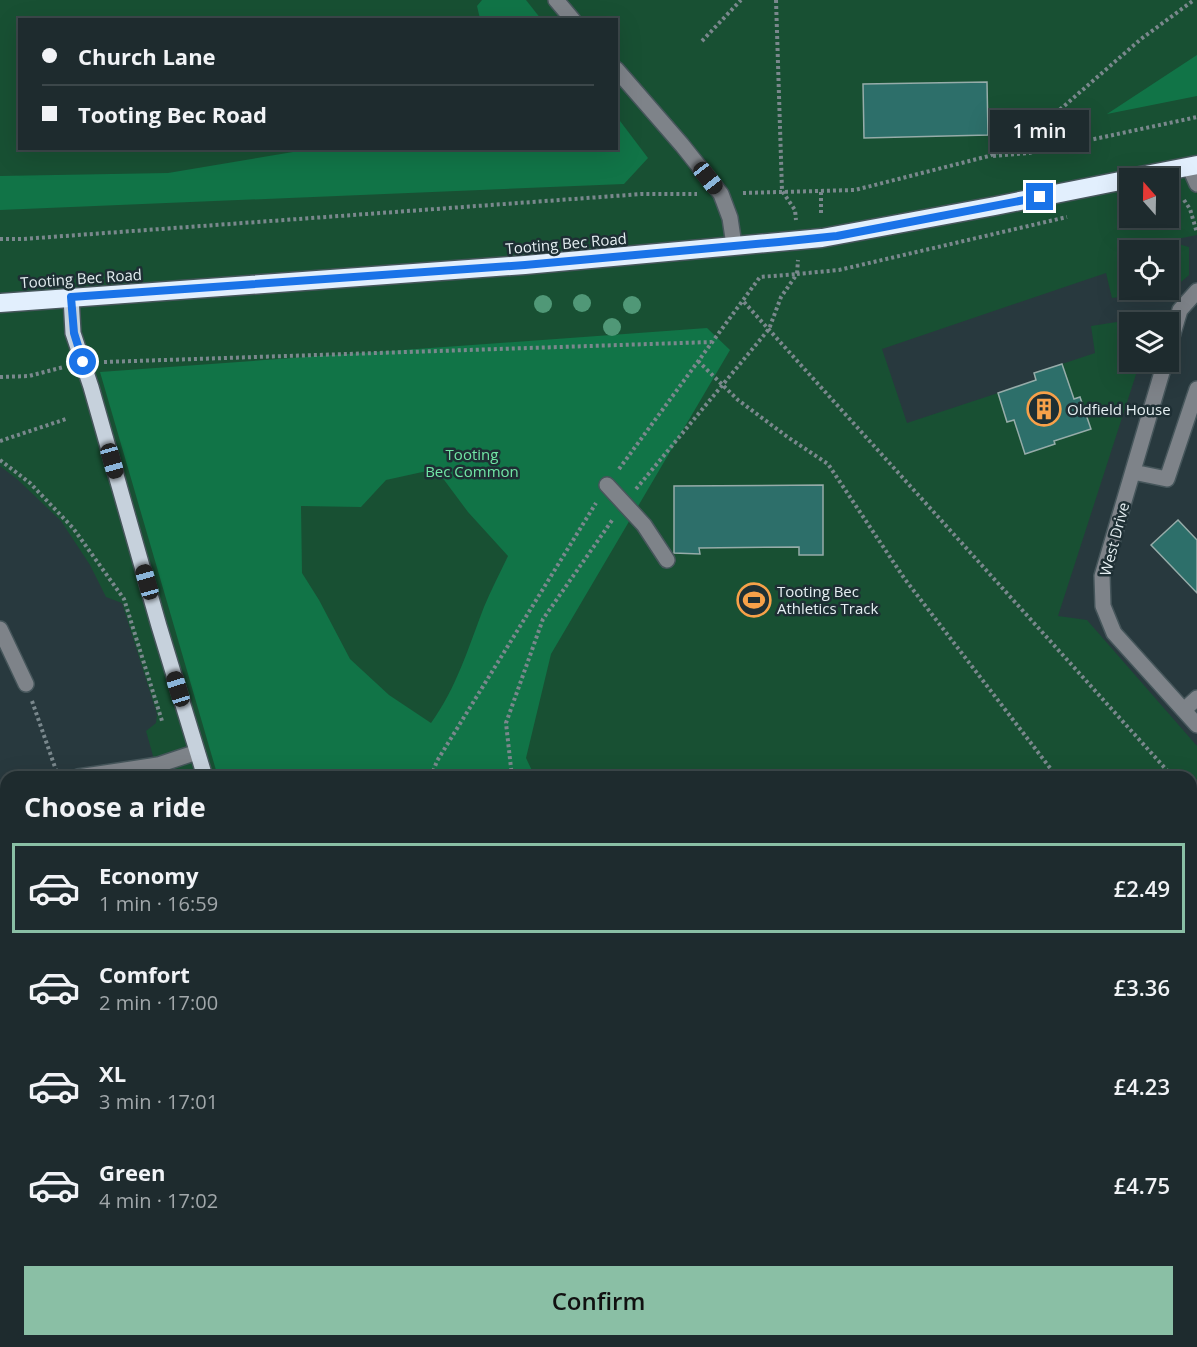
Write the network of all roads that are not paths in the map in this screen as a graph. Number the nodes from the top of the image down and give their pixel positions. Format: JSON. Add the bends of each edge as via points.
{"nodes":[{"id":1,"x":556,"y":0,"type":"edge"},
{"id":2,"x":571,"y":18,"type":"edge"},
{"id":3,"x":618,"y":71,"type":"edge"},
{"id":4,"x":1193,"y":166,"type":"edge"},
{"id":5,"x":1119,"y":181,"type":"edge"},
{"id":6,"x":1197,"y":184,"type":"edge"},
{"id":7,"x":734,"y":245,"type":"junction"},
{"id":8,"x":1197,"y":291,"type":"edge"},
{"id":9,"x":71,"y":297,"type":"junction"},
{"id":10,"x":0,"y":303,"type":"edge"},
{"id":11,"x":1179,"y":313,"type":"edge"},
{"id":12,"x":1162,"y":372,"type":"edge"},
{"id":13,"x":1197,"y":389,"type":"edge"},
{"id":14,"x":1133,"y":472,"type":"junction"},
{"id":15,"x":607,"y":485,"type":"dead end"},
{"id":16,"x":667,"y":560,"type":"dead end"},
{"id":17,"x":0,"y":629,"type":"edge"},
{"id":18,"x":26,"y":684,"type":"road end"},
{"id":19,"x":1197,"y":698,"type":"edge"},
{"id":20,"x":1184,"y":710,"type":"junction"},
{"id":21,"x":1197,"y":725,"type":"edge"},
{"id":22,"x":197,"y":752,"type":"junction"},
{"id":23,"x":118,"y":771,"type":"edge"},
{"id":24,"x":203,"y":771,"type":"edge"}],
"edges":[{"from":1,"to":2,"type":"street"},
{"from":3,"to":7,"type":"street","via":[[721,194]]},
{"from":4,"to":6,"type":"street"},
{"from":5,"to":7,"type":"highway","name":"Tooting Bec Road","via":[[837,236]]},
{"from":7,"to":9,"type":"highway","name":"Tooting Bec Road","via":[[525,265]]},
{"from":8,"to":11,"type":"street"},
{"from":9,"to":10,"type":"highway","name":"Tooting Bec Road"},
{"from":9,"to":22,"type":"main road","via":[[74,333]]},
{"from":12,"to":14,"type":"street","name":"West Drive"},
{"from":13,"to":14,"type":"street","via":[[1167,479]]},
{"from":14,"to":20,"type":"street","name":"West Drive","via":[[1102,576],[1102,606],[1114,633]]},
{"from":15,"to":16,"type":"street","via":[[644,525]]},
{"from":17,"to":18,"type":"street"},
{"from":19,"to":20,"type":"street"},
{"from":20,"to":21,"type":"street","name":"West Drive"},
{"from":22,"to":23,"type":"street","via":[[158,765]]},
{"from":22,"to":24,"type":"main road"}]}
